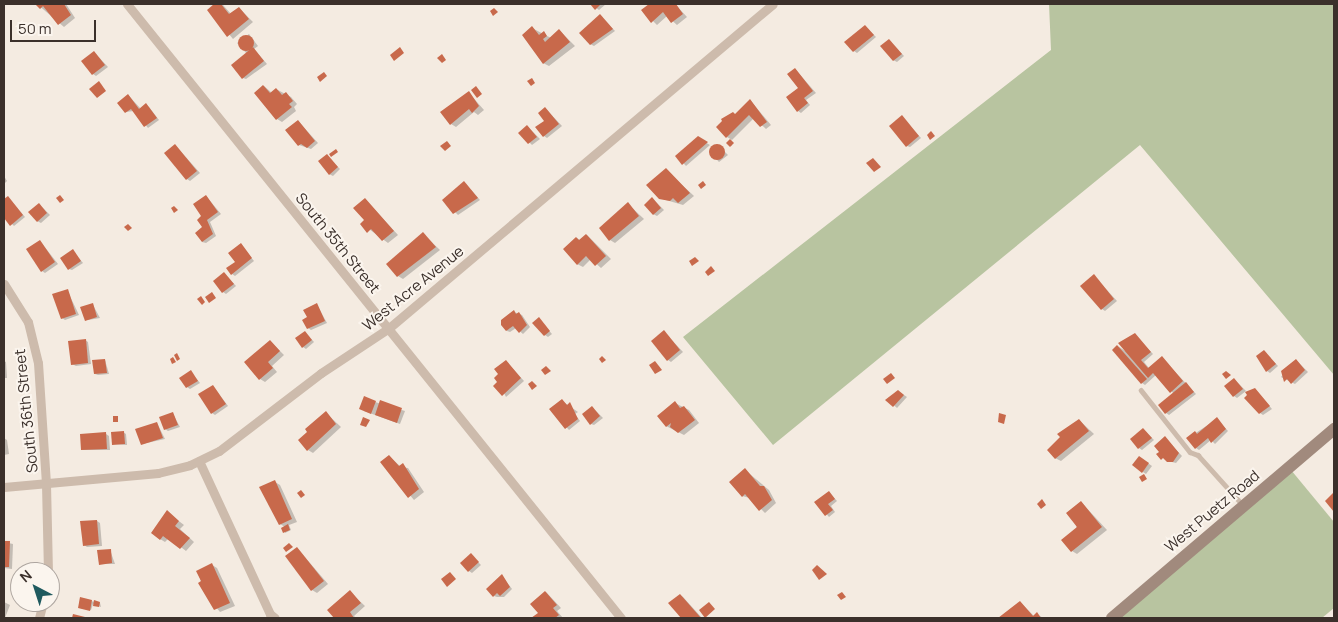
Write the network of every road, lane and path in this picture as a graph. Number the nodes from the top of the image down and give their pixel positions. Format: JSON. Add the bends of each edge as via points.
{"nodes":[{"id":1,"x":127,"y":4,"type":"edge"},
{"id":2,"x":773,"y":4,"type":"edge"},
{"id":3,"x":4,"y":284,"type":"edge"},
{"id":4,"x":389,"y":328,"type":"junction"},
{"id":5,"x":1141,"y":390,"type":"dead end"},
{"id":6,"x":1334,"y":429,"type":"edge"},
{"id":7,"x":199,"y":461,"type":"junction"},
{"id":8,"x":46,"y":484,"type":"junction"},
{"id":9,"x":4,"y":487,"type":"edge"},
{"id":10,"x":1244,"y":506,"type":"junction"},
{"id":11,"x":48,"y":562,"type":"edge"},
{"id":12,"x":275,"y":618,"type":"edge"},
{"id":13,"x":621,"y":618,"type":"edge"},
{"id":14,"x":1112,"y":618,"type":"edge"}],
"edges":[{"from":1,"to":4,"type":"street","name":"South 35th Street"},
{"from":2,"to":4,"type":"street","name":"West Acre Avenue"},
{"from":3,"to":8,"type":"street","name":"South 36th Street","via":[[28,322],[38,363]]},
{"from":4,"to":7,"type":"street","name":"West Acre Avenue","via":[[321,373],[231,442]]},
{"from":4,"to":13,"type":"street","name":"South 35th Street"},
{"from":5,"to":10,"type":"lane","via":[[1190,452],[1198,455]]},
{"from":6,"to":10,"type":"street","name":"West Puetz Road"},
{"from":7,"to":8,"type":"street","name":"West Acre Avenue","via":[[158,473]]},
{"from":7,"to":12,"type":"street","via":[[270,614]]},
{"from":8,"to":9,"type":"street","name":"West Acre Avenue"},
{"from":8,"to":11,"type":"street"},
{"from":10,"to":14,"type":"street","name":"West Puetz Road"}]}
